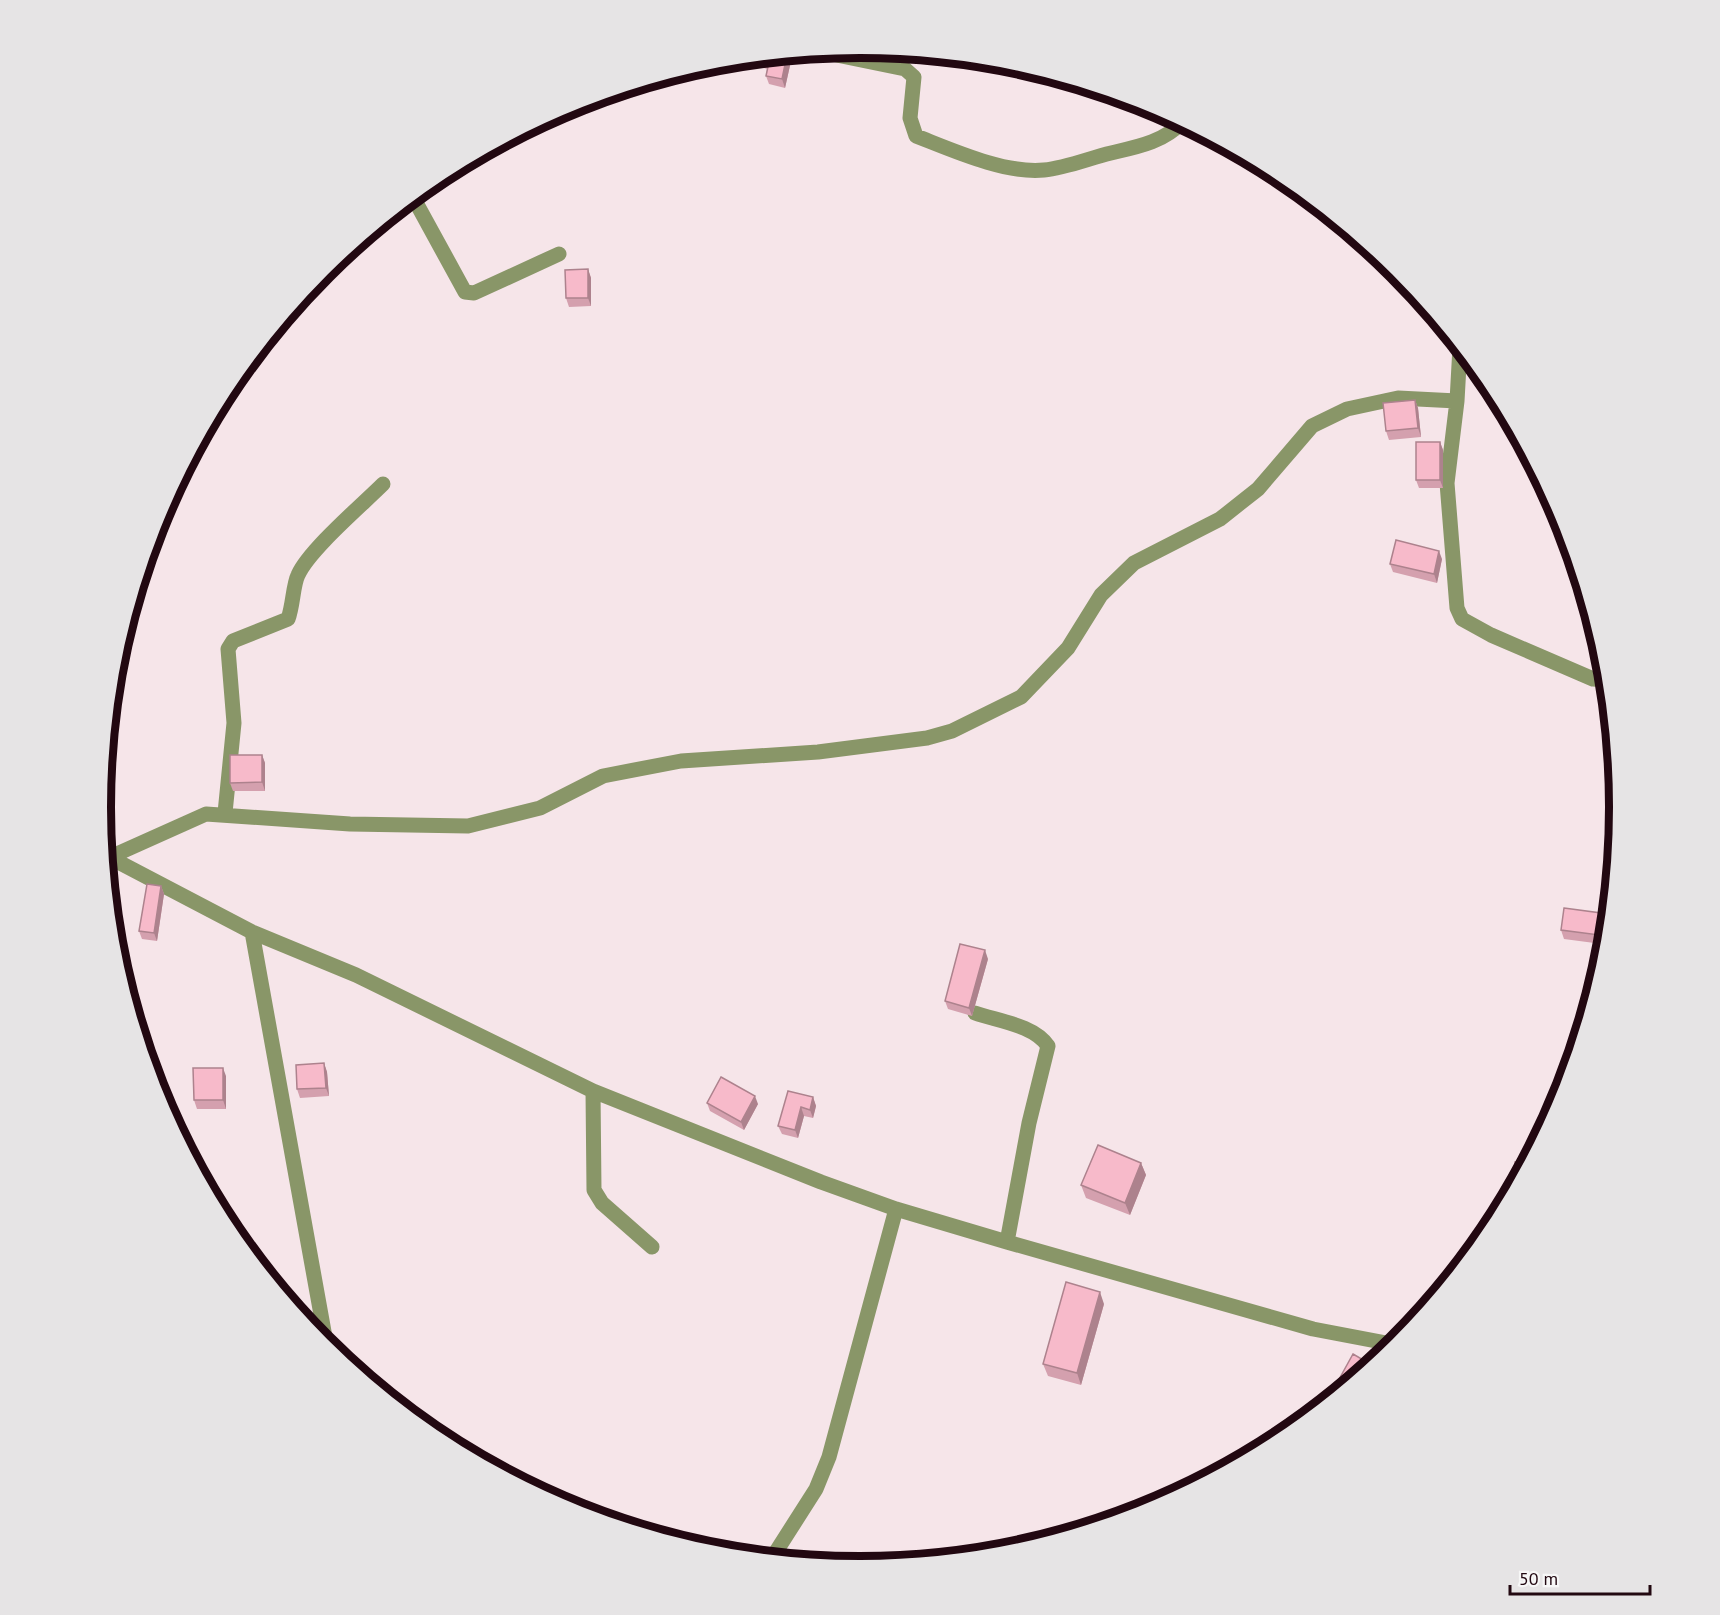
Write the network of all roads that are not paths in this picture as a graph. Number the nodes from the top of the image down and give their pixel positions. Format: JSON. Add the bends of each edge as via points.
{"nodes":[{"id":1,"x":853,"y":58,"type":"edge"},
{"id":2,"x":1175,"y":129,"type":"edge"},
{"id":3,"x":416,"y":204,"type":"edge"},
{"id":4,"x":559,"y":254,"type":"dead end"},
{"id":5,"x":1459,"y":359,"type":"edge"},
{"id":6,"x":1457,"y":400,"type":"junction"},
{"id":7,"x":383,"y":484,"type":"dead end"},
{"id":8,"x":1598,"y":679,"type":"edge"},
{"id":9,"x":225,"y":813,"type":"junction"},
{"id":10,"x":113,"y":853,"type":"edge"},
{"id":11,"x":113,"y":859,"type":"edge"},
{"id":12,"x":252,"y":933,"type":"junction"},
{"id":13,"x":975,"y":1013,"type":"dead end"},
{"id":14,"x":593,"y":1091,"type":"junction"},
{"id":15,"x":896,"y":1209,"type":"junction"},
{"id":16,"x":1007,"y":1242,"type":"junction"},
{"id":17,"x":652,"y":1247,"type":"dead end"},
{"id":18,"x":324,"y":1330,"type":"edge"},
{"id":19,"x":1384,"y":1343,"type":"edge"},
{"id":20,"x":776,"y":1551,"type":"edge"}],
"edges":[{"from":1,"to":2,"type":"street","via":[[905,69],[914,77],[910,118],[916,136],[961,154],[1017,168],[1045,170],[1136,148]]},
{"from":3,"to":4,"type":"street","via":[[465,292],[474,293]]},
{"from":5,"to":6,"type":"street"},
{"from":6,"to":8,"type":"street","via":[[1447,483],[1457,608],[1462,619]]},
{"from":6,"to":9,"type":"street","via":[[1398,398],[1347,409],[1312,426],[1258,489],[1220,519],[1134,563],[1101,595],[1068,648],[1021,697],[952,731],[927,738],[818,752],[681,761],[603,776],[540,808],[468,826],[350,824]]},
{"from":7,"to":9,"type":"street","via":[[309,558],[297,576],[288,619],[233,641],[228,650],[234,723]]},
{"from":9,"to":10,"type":"street","via":[[206,814]]},
{"from":11,"to":12,"type":"street"},
{"from":12,"to":14,"type":"street","via":[[356,975]]},
{"from":12,"to":18,"type":"street"},
{"from":13,"to":16,"type":"street","via":[[1032,1032],[1048,1046]]},
{"from":14,"to":15,"type":"street"},
{"from":14,"to":17,"type":"street","via":[[594,1190],[602,1203]]},
{"from":15,"to":16,"type":"street"},
{"from":15,"to":20,"type":"street","via":[[829,1457],[811,1496]]},
{"from":16,"to":19,"type":"street","via":[[1313,1329]]}]}
